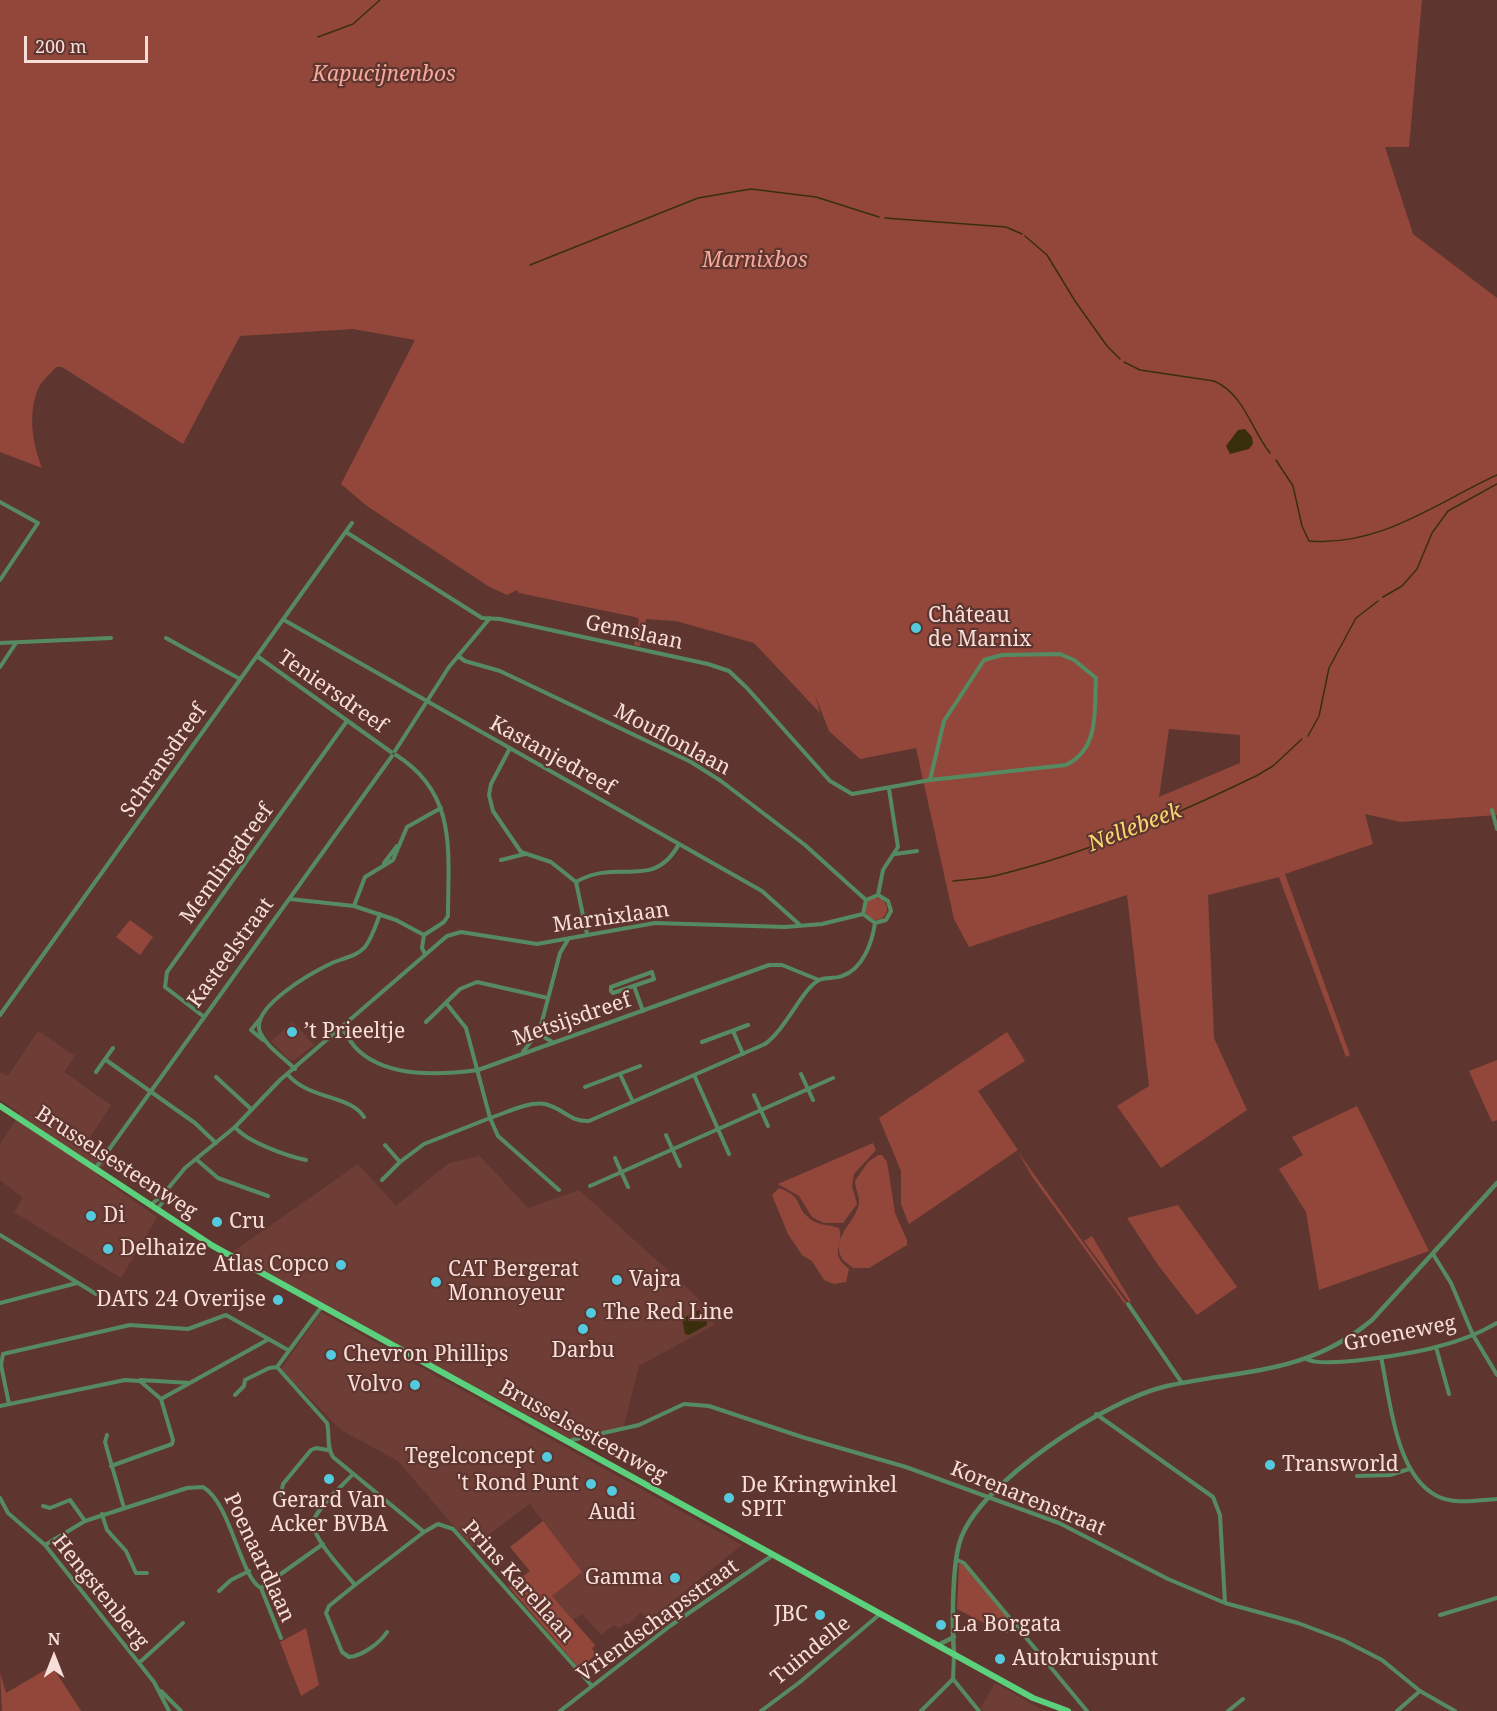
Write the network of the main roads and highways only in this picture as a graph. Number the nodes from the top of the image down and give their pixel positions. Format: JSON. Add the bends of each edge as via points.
{"nodes":[{"id":1,"x":0,"y":1106,"type":"edge"},
{"id":2,"x":1068,"y":1711,"type":"edge"}],
"edges":[{"from":1,"to":2,"type":"main road","name":"Brusselsesteenweg","via":[[213,1246],[937,1646],[1033,1698]]}]}
